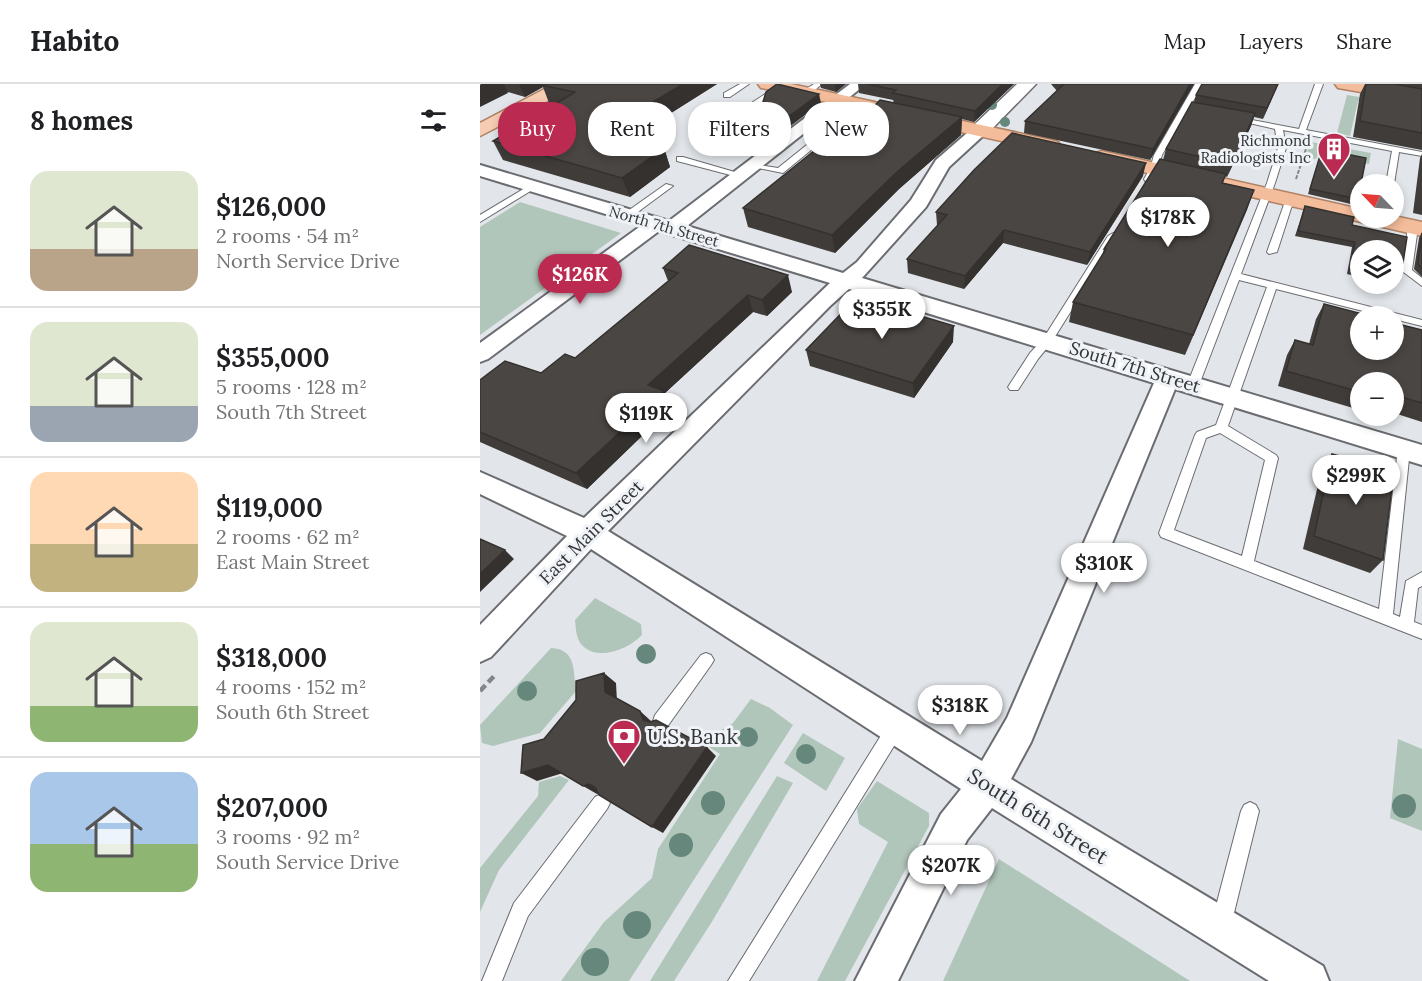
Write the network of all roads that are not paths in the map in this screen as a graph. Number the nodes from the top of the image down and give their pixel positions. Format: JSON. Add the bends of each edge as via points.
{"nodes":[{"id":1,"x":567,"y":84,"type":"edge"},
{"id":2,"x":745,"y":84,"type":"edge"},
{"id":3,"x":859,"y":84,"type":"edge"},
{"id":4,"x":1027,"y":84,"type":"edge"},
{"id":5,"x":1199,"y":84,"type":"edge"},
{"id":6,"x":1319,"y":84,"type":"edge"},
{"id":7,"x":1344,"y":84,"type":"edge"},
{"id":8,"x":773,"y":85,"type":"edge"},
{"id":9,"x":812,"y":88,"type":"edge"},
{"id":10,"x":727,"y":95,"type":"dead end"},
{"id":11,"x":1422,"y":98,"type":"edge"},
{"id":12,"x":838,"y":100,"type":"junction"},
{"id":13,"x":758,"y":102,"type":"edge"},
{"id":14,"x":848,"y":102,"type":"edge"},
{"id":15,"x":1184,"y":109,"type":"junction"},
{"id":16,"x":889,"y":111,"type":"edge"},
{"id":17,"x":1196,"y":111,"type":"edge"},
{"id":18,"x":1231,"y":118,"type":"edge"},
{"id":19,"x":1278,"y":126,"type":"junction"},
{"id":20,"x":480,"y":130,"type":"edge"},
{"id":21,"x":980,"y":130,"type":"junction"},
{"id":22,"x":1302,"y":131,"type":"junction"},
{"id":23,"x":1396,"y":149,"type":"junction"},
{"id":24,"x":803,"y":152,"type":"edge"},
{"id":25,"x":1422,"y":154,"type":"edge"},
{"id":26,"x":680,"y":159,"type":"dead end"},
{"id":27,"x":1155,"y":169,"type":"junction"},
{"id":28,"x":480,"y":170,"type":"edge"},
{"id":29,"x":746,"y":170,"type":"junction"},
{"id":30,"x":1392,"y":174,"type":"edge"},
{"id":31,"x":669,"y":186,"type":"dead end"},
{"id":32,"x":533,"y":187,"type":"junction"},
{"id":33,"x":1142,"y":189,"type":"edge"},
{"id":34,"x":1267,"y":194,"type":"junction"},
{"id":35,"x":1292,"y":194,"type":"junction"},
{"id":36,"x":1350,"y":212,"type":"edge"},
{"id":37,"x":628,"y":215,"type":"junction"},
{"id":38,"x":482,"y":216,"type":"edge"},
{"id":39,"x":664,"y":226,"type":"junction"},
{"id":40,"x":1118,"y":228,"type":"edge"},
{"id":41,"x":1418,"y":228,"type":"edge"},
{"id":42,"x":1272,"y":252,"type":"dead end"},
{"id":43,"x":1236,"y":276,"type":"junction"},
{"id":44,"x":848,"y":280,"type":"junction"},
{"id":45,"x":1422,"y":284,"type":"edge"},
{"id":46,"x":1273,"y":285,"type":"junction"},
{"id":47,"x":1422,"y":323,"type":"edge"},
{"id":48,"x":1047,"y":340,"type":"junction"},
{"id":49,"x":480,"y":354,"type":"edge"},
{"id":50,"x":1181,"y":382,"type":"junction"},
{"id":51,"x":1014,"y":387,"type":"dead end"},
{"id":52,"x":1233,"y":397,"type":"junction"},
{"id":53,"x":1221,"y":428,"type":"junction"},
{"id":54,"x":1413,"y":452,"type":"edge"},
{"id":55,"x":480,"y":482,"type":"edge"},
{"id":56,"x":588,"y":533,"type":"junction"},
{"id":57,"x":1246,"y":563,"type":"junction"},
{"id":58,"x":1422,"y":578,"type":"edge"},
{"id":59,"x":1385,"y":617,"type":"junction"},
{"id":60,"x":1406,"y":625,"type":"junction"},
{"id":61,"x":1422,"y":632,"type":"edge"},
{"id":62,"x":480,"y":647,"type":"edge"},
{"id":63,"x":706,"y":660,"type":"dead end"},
{"id":64,"x":661,"y":721,"type":"edge"},
{"id":65,"x":896,"y":727,"type":"junction"},
{"id":66,"x":988,"y":785,"type":"junction"},
{"id":67,"x":601,"y":803,"type":"edge"},
{"id":68,"x":1250,"y":811,"type":"dead end"},
{"id":69,"x":1220,"y":927,"type":"junction"},
{"id":70,"x":1306,"y":980,"type":"edge"},
{"id":71,"x":492,"y":981,"type":"edge"},
{"id":72,"x":738,"y":981,"type":"edge"},
{"id":73,"x":876,"y":981,"type":"edge"}],
"edges":[{"from":1,"to":20,"type":"main road"},
{"from":2,"to":10,"type":"lane"},
{"from":3,"to":12,"type":"street"},
{"from":4,"to":21,"type":"street","name":"East Main Street"},
{"from":5,"to":15,"type":"lane"},
{"from":6,"to":22,"type":"lane"},
{"from":7,"to":11,"type":"highway"},
{"from":8,"to":9,"type":"highway"},
{"from":8,"to":13,"type":"lane"},
{"from":9,"to":12,"type":"highway"},
{"from":12,"to":14,"type":"highway"},
{"from":12,"to":29,"type":"street"},
{"from":15,"to":17,"type":"lane"},
{"from":15,"to":27,"type":"lane","via":[[1158,155]]},
{"from":16,"to":21,"type":"highway"},
{"from":18,"to":19,"type":"lane"},
{"from":19,"to":22,"type":"lane"},
{"from":19,"to":34,"type":"lane","via":[[1282,148]]},
{"from":21,"to":27,"type":"highway"},
{"from":21,"to":44,"type":"street","name":"East Main Street","via":[[942,164],[919,203]]},
{"from":22,"to":23,"type":"lane"},
{"from":23,"to":25,"type":"lane"},
{"from":23,"to":30,"type":"lane"},
{"from":24,"to":29,"type":"lane","via":[[780,171]]},
{"from":26,"to":29,"type":"lane"},
{"from":27,"to":33,"type":"lane"},
{"from":27,"to":34,"type":"highway"},
{"from":28,"to":32,"type":"street","name":"North 7th Street"},
{"from":29,"to":39,"type":"street"},
{"from":31,"to":37,"type":"lane"},
{"from":32,"to":37,"type":"street","name":"North 7th Street"},
{"from":32,"to":38,"type":"lane"},
{"from":34,"to":35,"type":"highway"},
{"from":34,"to":43,"type":"lane"},
{"from":35,"to":36,"type":"highway"},
{"from":35,"to":42,"type":"lane"},
{"from":37,"to":39,"type":"street","name":"North 7th Street"},
{"from":39,"to":44,"type":"street","name":"North 7th Street"},
{"from":39,"to":49,"type":"street"},
{"from":40,"to":48,"type":"lane"},
{"from":41,"to":45,"type":"lane","via":[[1407,272]]},
{"from":43,"to":46,"type":"lane"},
{"from":43,"to":50,"type":"lane"},
{"from":44,"to":48,"type":"street","name":"South 7th Street"},
{"from":44,"to":56,"type":"street","name":"East Main Street"},
{"from":46,"to":47,"type":"lane"},
{"from":46,"to":52,"type":"lane"},
{"from":48,"to":50,"type":"street","name":"South 7th Street"},
{"from":48,"to":51,"type":"lane"},
{"from":50,"to":52,"type":"street","name":"South 7th Street"},
{"from":50,"to":66,"type":"street","via":[[1132,469],[1019,730]]},
{"from":52,"to":53,"type":"lane"},
{"from":52,"to":54,"type":"street","name":"South 7th Street"},
{"from":53,"to":57,"type":"lane","via":[[1272,458]]},
{"from":53,"to":57,"type":"lane","via":[[1200,435],[1166,533]]},
{"from":54,"to":59,"type":"lane"},
{"from":55,"to":56,"type":"street","name":"South 6th Street"},
{"from":56,"to":62,"type":"street","name":"East Main Street"},
{"from":56,"to":65,"type":"street","name":"South 6th Street"},
{"from":57,"to":59,"type":"lane"},
{"from":58,"to":60,"type":"lane","via":[[1411,585]]},
{"from":59,"to":60,"type":"lane"},
{"from":60,"to":61,"type":"lane"},
{"from":63,"to":64,"type":"lane"},
{"from":65,"to":66,"type":"street","name":"South 6th Street"},
{"from":65,"to":72,"type":"lane"},
{"from":66,"to":69,"type":"street","name":"South 6th Street"},
{"from":66,"to":73,"type":"street","via":[[954,827]]},
{"from":67,"to":71,"type":"lane","via":[[521,910]]},
{"from":68,"to":69,"type":"lane"},
{"from":69,"to":70,"type":"street","name":"South 6th Street"}]}
